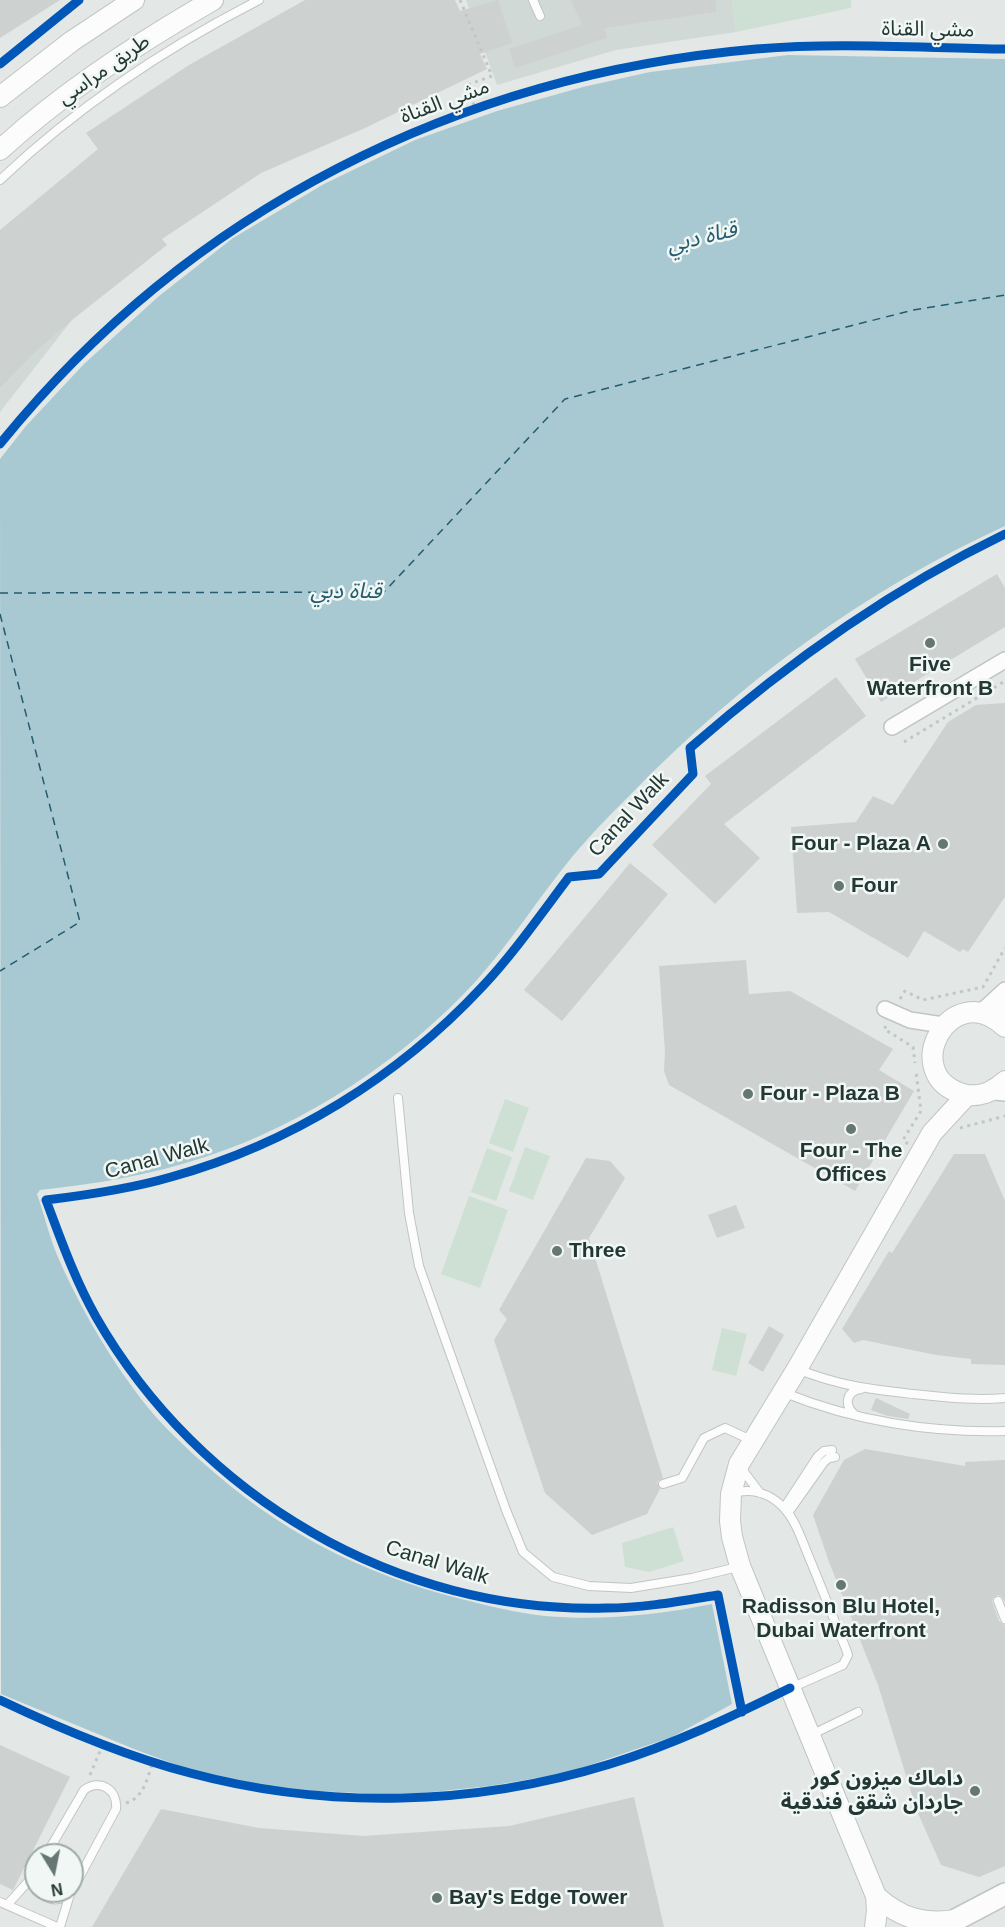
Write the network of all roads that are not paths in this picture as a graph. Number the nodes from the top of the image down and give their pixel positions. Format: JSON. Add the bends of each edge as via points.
{"nodes":[{"id":1,"x":134,"y":0,"type":"edge"},
{"id":2,"x":213,"y":0,"type":"edge"},
{"id":3,"x":259,"y":0,"type":"edge"},
{"id":4,"x":533,"y":0,"type":"edge"},
{"id":5,"x":540,"y":16,"type":"dead end"},
{"id":6,"x":0,"y":97,"type":"edge"},
{"id":7,"x":0,"y":150,"type":"edge"},
{"id":8,"x":0,"y":180,"type":"edge"},
{"id":9,"x":1005,"y":660,"type":"edge"},
{"id":10,"x":892,"y":727,"type":"dead end"},
{"id":11,"x":1005,"y":990,"type":"edge"},
{"id":12,"x":1005,"y":1003,"type":"edge"},
{"id":13,"x":885,"y":1009,"type":"dead end"},
{"id":14,"x":980,"y":1013,"type":"junction"},
{"id":15,"x":1004,"y":1025,"type":"edge"},
{"id":16,"x":938,"y":1034,"type":"junction"},
{"id":17,"x":944,"y":1083,"type":"junction"},
{"id":18,"x":1002,"y":1087,"type":"edge"},
{"id":19,"x":967,"y":1095,"type":"junction"},
{"id":20,"x":398,"y":1098,"type":"dead end"},
{"id":21,"x":932,"y":1133,"type":"junction"},
{"id":22,"x":797,"y":1369,"type":"junction"},
{"id":23,"x":862,"y":1389,"type":"junction"},
{"id":24,"x":783,"y":1393,"type":"junction"},
{"id":25,"x":1005,"y":1398,"type":"edge"},
{"id":26,"x":855,"y":1415,"type":"junction"},
{"id":27,"x":1005,"y":1431,"type":"edge"},
{"id":28,"x":752,"y":1441,"type":"junction"},
{"id":29,"x":833,"y":1453,"type":"dead end"},
{"id":30,"x":739,"y":1464,"type":"junction"},
{"id":31,"x":663,"y":1484,"type":"dead end"},
{"id":32,"x":760,"y":1493,"type":"junction"},
{"id":33,"x":731,"y":1494,"type":"junction"},
{"id":34,"x":786,"y":1510,"type":"junction"},
{"id":35,"x":740,"y":1566,"type":"junction"},
{"id":36,"x":998,"y":1601,"type":"dead end"},
{"id":37,"x":1005,"y":1618,"type":"edge"},
{"id":38,"x":790,"y":1688,"type":"junction"},
{"id":39,"x":858,"y":1712,"type":"dead end"},
{"id":40,"x":810,"y":1736,"type":"junction"},
{"id":41,"x":53,"y":1843,"type":"edge"},
{"id":42,"x":84,"y":1868,"type":"edge"},
{"id":43,"x":24,"y":1885,"type":"edge"},
{"id":44,"x":1005,"y":1894,"type":"edge"},
{"id":45,"x":876,"y":1896,"type":"junction"},
{"id":46,"x":67,"y":1903,"type":"edge"},
{"id":47,"x":4,"y":1904,"type":"edge"},
{"id":48,"x":949,"y":1924,"type":"edge"},
{"id":49,"x":59,"y":1927,"type":"edge"},
{"id":50,"x":874,"y":1927,"type":"edge"}],
"edges":[{"from":1,"to":6,"type":"street","name":"طريق مراسي","via":[[72,41]]},
{"from":2,"to":7,"type":"street","name":"طريق مراسي","via":[[92,76]]},
{"from":3,"to":8,"type":"lane","via":[[128,76]]},
{"from":4,"to":5,"type":"lane"},
{"from":9,"to":10,"type":"street"},
{"from":11,"to":14,"type":"street"},
{"from":12,"to":15,"type":"street"},
{"from":13,"to":16,"type":"street"},
{"from":14,"to":15,"type":"street"},
{"from":14,"to":16,"type":"street","via":[[960,1015]]},
{"from":16,"to":17,"type":"street","via":[[933,1062]]},
{"from":17,"to":19,"type":"street"},
{"from":17,"to":21,"type":"street"},
{"from":18,"to":19,"type":"street"},
{"from":19,"to":21,"type":"street"},
{"from":20,"to":35,"type":"lane","via":[[409,1213],[419,1266],[523,1552],[553,1577],[589,1586],[631,1588]]},
{"from":21,"to":22,"type":"street"},
{"from":22,"to":23,"type":"lane"},
{"from":22,"to":24,"type":"street"},
{"from":23,"to":25,"type":"lane","via":[[950,1398]]},
{"from":23,"to":26,"type":"lane","via":[[849,1395],[847,1402]]},
{"from":24,"to":26,"type":"lane"},
{"from":24,"to":28,"type":"street"},
{"from":26,"to":27,"type":"lane","via":[[941,1429]]},
{"from":28,"to":30,"type":"street"},
{"from":28,"to":31,"type":"lane","via":[[725,1428],[704,1438],[682,1478]]},
{"from":29,"to":34,"type":"lane"},
{"from":30,"to":32,"type":"lane"},
{"from":30,"to":33,"type":"street"},
{"from":32,"to":33,"type":"lane"},
{"from":32,"to":34,"type":"lane"},
{"from":33,"to":35,"type":"street","via":[[732,1536]]},
{"from":34,"to":38,"type":"lane","via":[[848,1655],[838,1668]]},
{"from":35,"to":38,"type":"street"},
{"from":36,"to":37,"type":"lane"},
{"from":38,"to":40,"type":"street"},
{"from":39,"to":40,"type":"lane"},
{"from":40,"to":45,"type":"street"},
{"from":41,"to":42,"type":"lane","via":[[84,1790],[96,1785],[108,1787],[117,1803],[114,1814]]},
{"from":43,"to":47,"type":"lane"},
{"from":44,"to":48,"type":"main road"},
{"from":45,"to":48,"type":"street","via":[[899,1914]]},
{"from":45,"to":50,"type":"street"},
{"from":46,"to":49,"type":"lane"},
{"from":47,"to":49,"type":"lane"}]}
